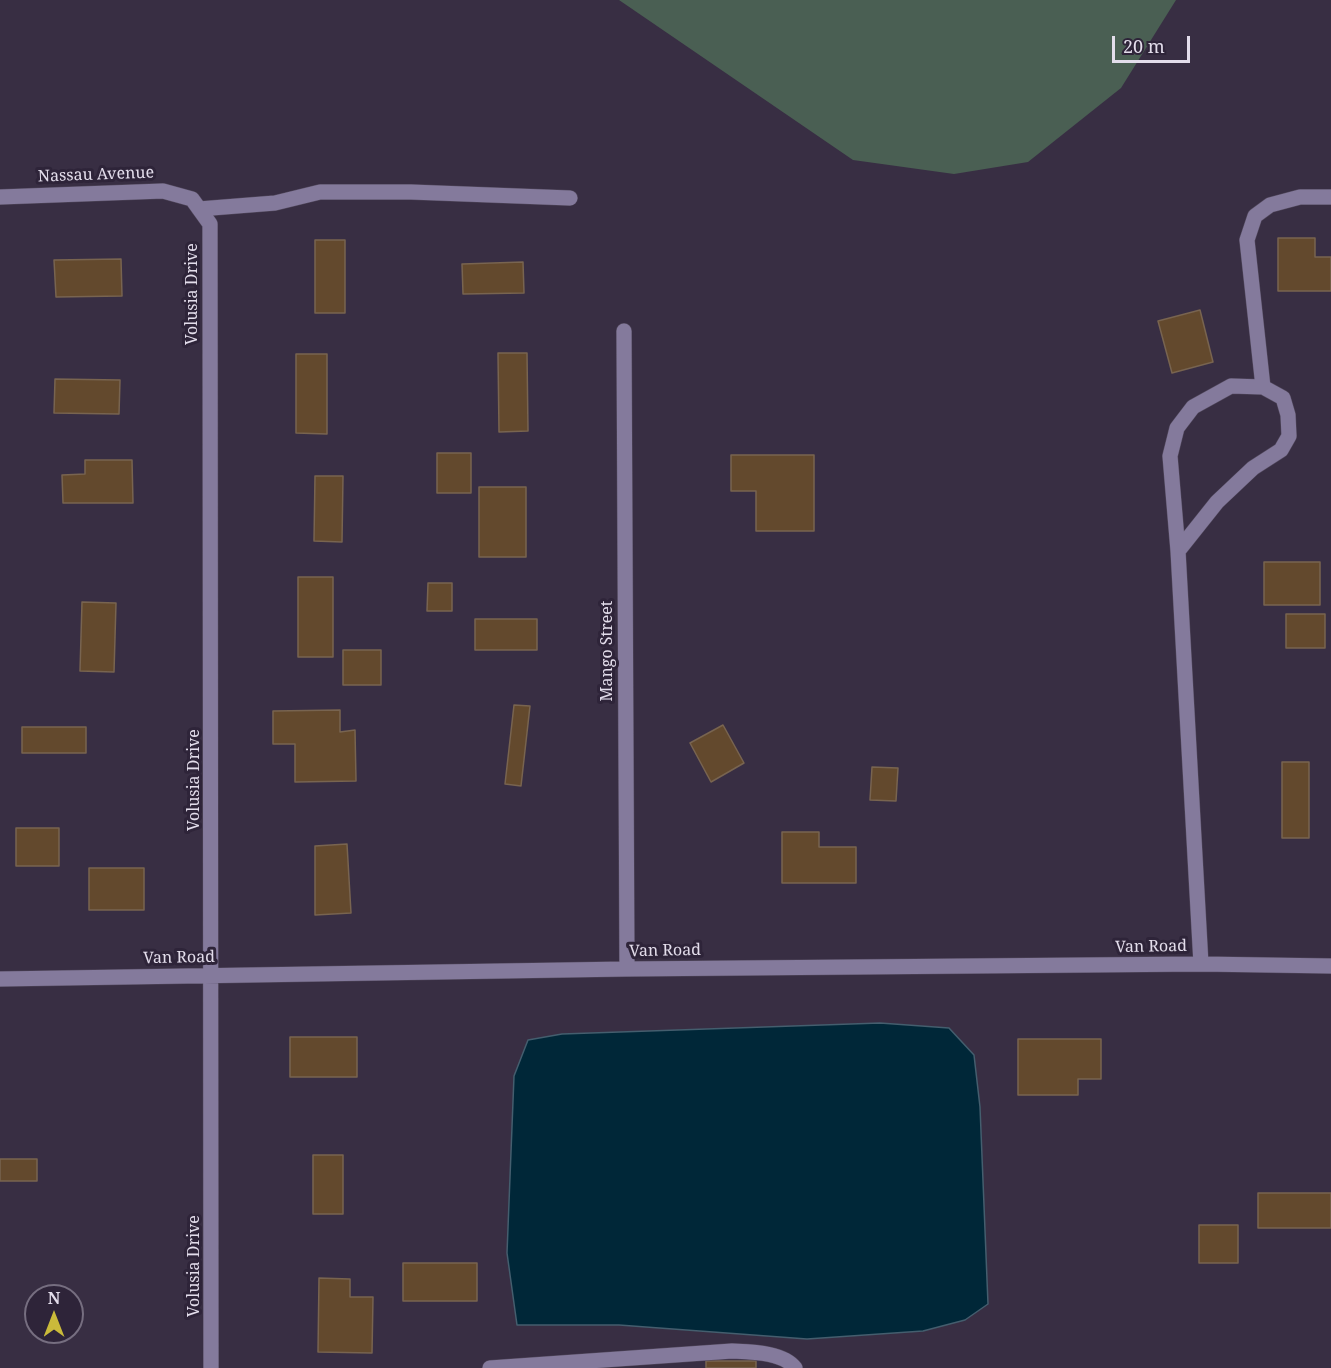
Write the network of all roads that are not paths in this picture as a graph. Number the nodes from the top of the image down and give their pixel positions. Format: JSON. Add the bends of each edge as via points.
{"nodes":[{"id":1,"x":0,"y":197,"type":"edge"},
{"id":2,"x":1331,"y":197,"type":"edge"},
{"id":3,"x":570,"y":198,"type":"dead end"},
{"id":4,"x":195,"y":204,"type":"junction"},
{"id":5,"x":624,"y":332,"type":"dead end"},
{"id":6,"x":1263,"y":387,"type":"junction"},
{"id":7,"x":1178,"y":551,"type":"junction"},
{"id":8,"x":1201,"y":964,"type":"junction"},
{"id":9,"x":1331,"y":966,"type":"edge"},
{"id":10,"x":627,"y":969,"type":"junction"},
{"id":11,"x":212,"y":975,"type":"junction"},
{"id":12,"x":0,"y":979,"type":"edge"},
{"id":13,"x":212,"y":1368,"type":"edge"},
{"id":14,"x":490,"y":1368,"type":"edge"},
{"id":15,"x":795,"y":1368,"type":"edge"}],
"edges":[{"from":1,"to":4,"type":"street","name":"Nassau Avenue","via":[[163,191]]},
{"from":2,"to":6,"type":"street","via":[[1300,197],[1270,205],[1255,216],[1246,240]]},
{"from":3,"to":4,"type":"street","via":[[320,192],[275,202]]},
{"from":4,"to":11,"type":"street","name":"Volusia Drive","via":[[210,224]]},
{"from":5,"to":10,"type":"street","name":"Mango Street"},
{"from":6,"to":7,"type":"street","via":[[1284,398],[1289,436],[1281,450],[1253,468],[1216,502]]},
{"from":6,"to":7,"type":"street","via":[[1231,386],[1193,407],[1177,428],[1170,456]]},
{"from":7,"to":8,"type":"street"},
{"from":8,"to":9,"type":"street","name":"Van Road"},
{"from":8,"to":10,"type":"street","name":"Van Road"},
{"from":10,"to":11,"type":"street","name":"Van Road"},
{"from":11,"to":12,"type":"street","name":"Van Road"},
{"from":11,"to":13,"type":"street","name":"Volusia Drive"},
{"from":14,"to":15,"type":"street","via":[[732,1352],[763,1353],[791,1362]]}]}
